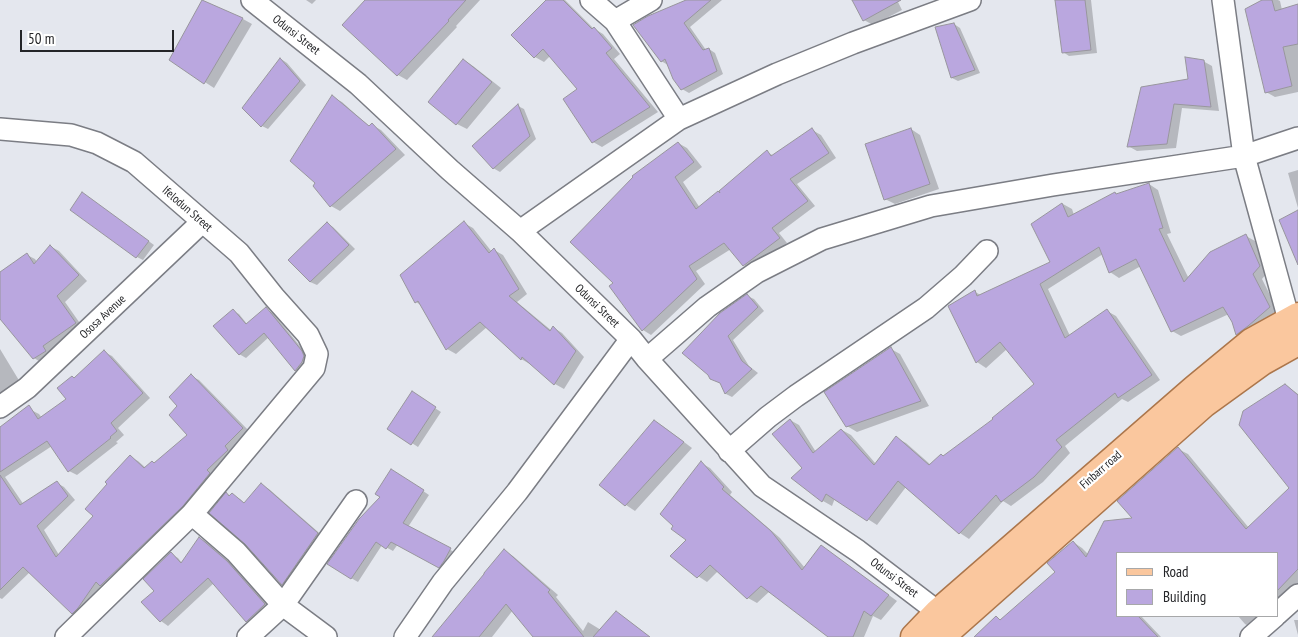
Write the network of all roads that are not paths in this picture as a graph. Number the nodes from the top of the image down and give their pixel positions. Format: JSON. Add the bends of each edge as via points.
{"nodes":[{"id":1,"x":252,"y":0,"type":"edge"},
{"id":2,"x":591,"y":0,"type":"edge"},
{"id":3,"x":652,"y":0,"type":"edge"},
{"id":4,"x":970,"y":0,"type":"edge"},
{"id":5,"x":1223,"y":0,"type":"edge"},
{"id":6,"x":615,"y":22,"type":"junction"},
{"id":7,"x":679,"y":119,"type":"junction"},
{"id":8,"x":0,"y":129,"type":"edge"},
{"id":9,"x":1298,"y":138,"type":"edge"},
{"id":10,"x":1244,"y":156,"type":"junction"},
{"id":11,"x":202,"y":222,"type":"junction"},
{"id":12,"x":520,"y":231,"type":"junction"},
{"id":13,"x":987,"y":251,"type":"dead end"},
{"id":14,"x":1295,"y":326,"type":"edge"},
{"id":15,"x":631,"y":339,"type":"junction"},
{"id":16,"x":647,"y":360,"type":"junction"},
{"id":17,"x":0,"y":406,"type":"edge"},
{"id":18,"x":729,"y":451,"type":"junction"},
{"id":19,"x":356,"y":501,"type":"dead end"},
{"id":20,"x":192,"y":514,"type":"junction"},
{"id":21,"x":1298,"y":595,"type":"edge"},
{"id":22,"x":283,"y":605,"type":"junction"},
{"id":23,"x":1278,"y":613,"type":"edge"},
{"id":24,"x":1274,"y":617,"type":"edge"},
{"id":25,"x":940,"y":624,"type":"edge"},
{"id":26,"x":66,"y":637,"type":"edge"},
{"id":27,"x":248,"y":637,"type":"edge"},
{"id":28,"x":326,"y":637,"type":"edge"},
{"id":29,"x":405,"y":637,"type":"edge"},
{"id":30,"x":914,"y":637,"type":"edge"},
{"id":31,"x":1251,"y":637,"type":"edge"}],
"edges":[{"from":1,"to":12,"type":"street","name":"Odunsi Street","via":[[358,84]]},
{"from":2,"to":6,"type":"street"},
{"from":3,"to":6,"type":"street"},
{"from":4,"to":7,"type":"street","via":[[785,70]]},
{"from":5,"to":10,"type":"street"},
{"from":6,"to":7,"type":"street"},
{"from":7,"to":12,"type":"street"},
{"from":8,"to":11,"type":"street","name":"Ifelodun Street","via":[[71,135],[97,142],[134,162]]},
{"from":9,"to":10,"type":"street"},
{"from":10,"to":14,"type":"street"},
{"from":10,"to":16,"type":"street","via":[[931,206],[822,240],[757,272],[707,307]]},
{"from":11,"to":17,"type":"street","name":"Ososa Avenue","via":[[27,388]]},
{"from":11,"to":20,"type":"street","name":"Ifelodun Street","via":[[239,253],[308,335],[317,354],[314,368]]},
{"from":12,"to":15,"type":"street","name":"Odunsi Street"},
{"from":13,"to":18,"type":"street","via":[[926,308],[796,396]]},
{"from":14,"to":25,"type":"main road","name":"Finbarr road","via":[[1251,342],[1194,389]]},
{"from":15,"to":16,"type":"street","name":"Odunsi Street"},
{"from":15,"to":29,"type":"street","via":[[517,492],[443,582]]},
{"from":16,"to":18,"type":"street","name":"Odunsi Street"},
{"from":18,"to":25,"type":"street","name":"Odunsi Street","via":[[762,486],[858,551]]},
{"from":19,"to":22,"type":"street"},
{"from":20,"to":22,"type":"street","via":[[236,552]]},
{"from":20,"to":26,"type":"street"},
{"from":21,"to":23,"type":"street"},
{"from":22,"to":27,"type":"street"},
{"from":22,"to":28,"type":"street"},
{"from":24,"to":31,"type":"street"},
{"from":25,"to":30,"type":"main road","name":"Finbarr road"}]}
